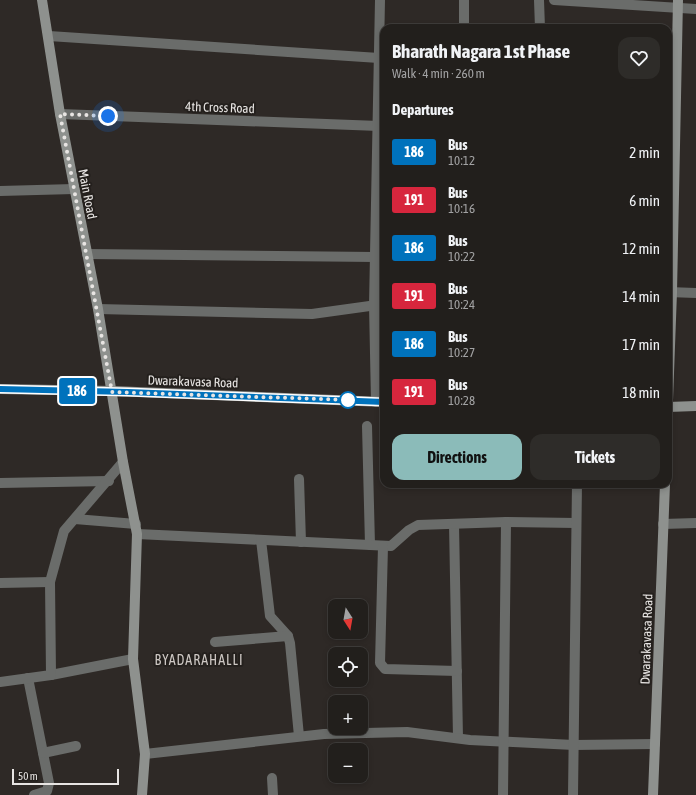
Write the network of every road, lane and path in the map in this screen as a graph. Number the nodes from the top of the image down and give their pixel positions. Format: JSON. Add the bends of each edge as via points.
{"nodes":[{"id":1,"x":42,"y":0,"type":"edge"},
{"id":2,"x":380,"y":0,"type":"edge"},
{"id":3,"x":464,"y":0,"type":"edge"},
{"id":4,"x":539,"y":0,"type":"edge"},
{"id":5,"x":554,"y":0,"type":"edge"},
{"id":6,"x":678,"y":4,"type":"edge"},
{"id":7,"x":696,"y":9,"type":"edge"},
{"id":8,"x":464,"y":24,"type":"edge"},
{"id":9,"x":540,"y":24,"type":"edge"},
{"id":10,"x":49,"y":36,"type":"junction"},
{"id":11,"x":379,"y":58,"type":"junction"},
{"id":12,"x":60,"y":114,"type":"junction"},
{"id":13,"x":379,"y":126,"type":"junction"},
{"id":14,"x":74,"y":189,"type":"junction"},
{"id":15,"x":0,"y":191,"type":"edge"},
{"id":16,"x":672,"y":220,"type":"edge"},
{"id":17,"x":87,"y":254,"type":"junction"},
{"id":18,"x":375,"y":257,"type":"junction"},
{"id":19,"x":672,"y":292,"type":"edge"},
{"id":20,"x":696,"y":293,"type":"edge"},
{"id":21,"x":379,"y":305,"type":"edge"},
{"id":22,"x":98,"y":309,"type":"junction"},
{"id":23,"x":0,"y":389,"type":"edge"},
{"id":24,"x":112,"y":392,"type":"junction"},
{"id":25,"x":380,"y":402,"type":"edge"},
{"id":26,"x":696,"y":406,"type":"edge"},
{"id":27,"x":672,"y":407,"type":"edge"},
{"id":28,"x":368,"y":426,"type":"dead end"},
{"id":29,"x":123,"y":462,"type":"junction"},
{"id":30,"x":299,"y":479,"type":"dead end"},
{"id":31,"x":109,"y":480,"type":"junction"},
{"id":32,"x":0,"y":483,"type":"edge"},
{"id":33,"x":577,"y":488,"type":"edge"},
{"id":34,"x":665,"y":488,"type":"edge"},
{"id":35,"x":76,"y":518,"type":"junction"},
{"id":36,"x":506,"y":522,"type":"junction"},
{"id":37,"x":576,"y":523,"type":"junction"},
{"id":38,"x":696,"y":523,"type":"edge"},
{"id":39,"x":454,"y":524,"type":"junction"},
{"id":40,"x":663,"y":524,"type":"junction"},
{"id":41,"x":136,"y":529,"type":"junction"},
{"id":42,"x":261,"y":540,"type":"junction"},
{"id":43,"x":301,"y":542,"type":"junction"},
{"id":44,"x":370,"y":545,"type":"junction"},
{"id":45,"x":383,"y":546,"type":"junction"},
{"id":46,"x":50,"y":582,"type":"junction"},
{"id":47,"x":0,"y":583,"type":"edge"},
{"id":48,"x":288,"y":636,"type":"junction"},
{"id":49,"x":215,"y":642,"type":"dead end"},
{"id":50,"x":133,"y":659,"type":"junction"},
{"id":51,"x":457,"y":671,"type":"junction"},
{"id":52,"x":50,"y":675,"type":"junction"},
{"id":53,"x":28,"y":678,"type":"junction"},
{"id":54,"x":0,"y":682,"type":"edge"},
{"id":55,"x":299,"y":736,"type":"junction"},
{"id":56,"x":458,"y":738,"type":"junction"},
{"id":57,"x":504,"y":742,"type":"junction"},
{"id":58,"x":655,"y":744,"type":"junction"},
{"id":59,"x":574,"y":745,"type":"junction"},
{"id":60,"x":76,"y":746,"type":"dead end"},
{"id":61,"x":43,"y":753,"type":"junction"},
{"id":62,"x":145,"y":754,"type":"junction"},
{"id":63,"x":272,"y":778,"type":"dead end"},
{"id":64,"x":34,"y":795,"type":"edge"},
{"id":65,"x":142,"y":795,"type":"edge"},
{"id":66,"x":273,"y":795,"type":"edge"},
{"id":67,"x":502,"y":795,"type":"edge"},
{"id":68,"x":573,"y":795,"type":"edge"},
{"id":69,"x":653,"y":795,"type":"edge"}],
"edges":[{"from":1,"to":10,"type":"street","name":"Main Road"},
{"from":2,"to":11,"type":"street"},
{"from":3,"to":8,"type":"street"},
{"from":4,"to":9,"type":"street"},
{"from":5,"to":6,"type":"street"},
{"from":6,"to":7,"type":"street"},
{"from":6,"to":16,"type":"street"},
{"from":10,"to":11,"type":"street"},
{"from":10,"to":12,"type":"street","name":"Main Road"},
{"from":11,"to":13,"type":"street"},
{"from":12,"to":13,"type":"street","name":"4th Cross Road"},
{"from":12,"to":14,"type":"street","name":"Main Road"},
{"from":13,"to":18,"type":"street"},
{"from":14,"to":15,"type":"street"},
{"from":14,"to":17,"type":"street","name":"Main Road"},
{"from":17,"to":18,"type":"street"},
{"from":17,"to":22,"type":"street","name":"Main Road"},
{"from":18,"to":21,"type":"street"},
{"from":19,"to":20,"type":"street"},
{"from":21,"to":22,"type":"street","via":[[312,314]]},
{"from":21,"to":25,"type":"street"},
{"from":22,"to":24,"type":"street","name":"Main Road"},
{"from":23,"to":24,"type":"street","name":"Dwarakavasa Road"},
{"from":24,"to":25,"type":"street","name":"Dwarakavasa Road"},
{"from":24,"to":29,"type":"street","name":"Main Road"},
{"from":26,"to":27,"type":"street"},
{"from":28,"to":44,"type":"street"},
{"from":29,"to":31,"type":"street"},
{"from":29,"to":41,"type":"street","name":"Main Road"},
{"from":30,"to":43,"type":"street"},
{"from":31,"to":32,"type":"street"},
{"from":31,"to":35,"type":"street"},
{"from":33,"to":37,"type":"street"},
{"from":34,"to":40,"type":"street","name":"Dwarakavasa Road"},
{"from":35,"to":41,"type":"street"},
{"from":35,"to":46,"type":"street","via":[[64,531]]},
{"from":36,"to":37,"type":"street"},
{"from":36,"to":39,"type":"street"},
{"from":36,"to":57,"type":"street"},
{"from":37,"to":59,"type":"street"},
{"from":38,"to":40,"type":"street"},
{"from":39,"to":45,"type":"street","via":[[418,525],[391,546]]},
{"from":39,"to":51,"type":"street"},
{"from":40,"to":58,"type":"street","name":"Dwarakavasa Road"},
{"from":41,"to":42,"type":"street"},
{"from":41,"to":50,"type":"street","name":"Main Road"},
{"from":42,"to":43,"type":"street"},
{"from":42,"to":48,"type":"street","via":[[270,616]]},
{"from":43,"to":44,"type":"street"},
{"from":44,"to":45,"type":"street"},
{"from":45,"to":51,"type":"street","via":[[380,663],[385,669]]},
{"from":46,"to":47,"type":"street"},
{"from":46,"to":52,"type":"street"},
{"from":48,"to":49,"type":"street"},
{"from":48,"to":55,"type":"street"},
{"from":50,"to":52,"type":"street"},
{"from":50,"to":62,"type":"street","name":"Main Road"},
{"from":51,"to":56,"type":"street"},
{"from":52,"to":53,"type":"street"},
{"from":53,"to":54,"type":"street"},
{"from":53,"to":61,"type":"street"},
{"from":55,"to":56,"type":"street","via":[[407,732]]},
{"from":55,"to":62,"type":"street"},
{"from":56,"to":57,"type":"street"},
{"from":57,"to":59,"type":"street"},
{"from":57,"to":67,"type":"street"},
{"from":58,"to":59,"type":"street"},
{"from":58,"to":69,"type":"street","name":"Dwarakavasa Road"},
{"from":59,"to":68,"type":"street"},
{"from":60,"to":61,"type":"street"},
{"from":61,"to":64,"type":"street","via":[[49,788]]},
{"from":62,"to":65,"type":"street","name":"Main Road"},
{"from":63,"to":66,"type":"street"}]}
